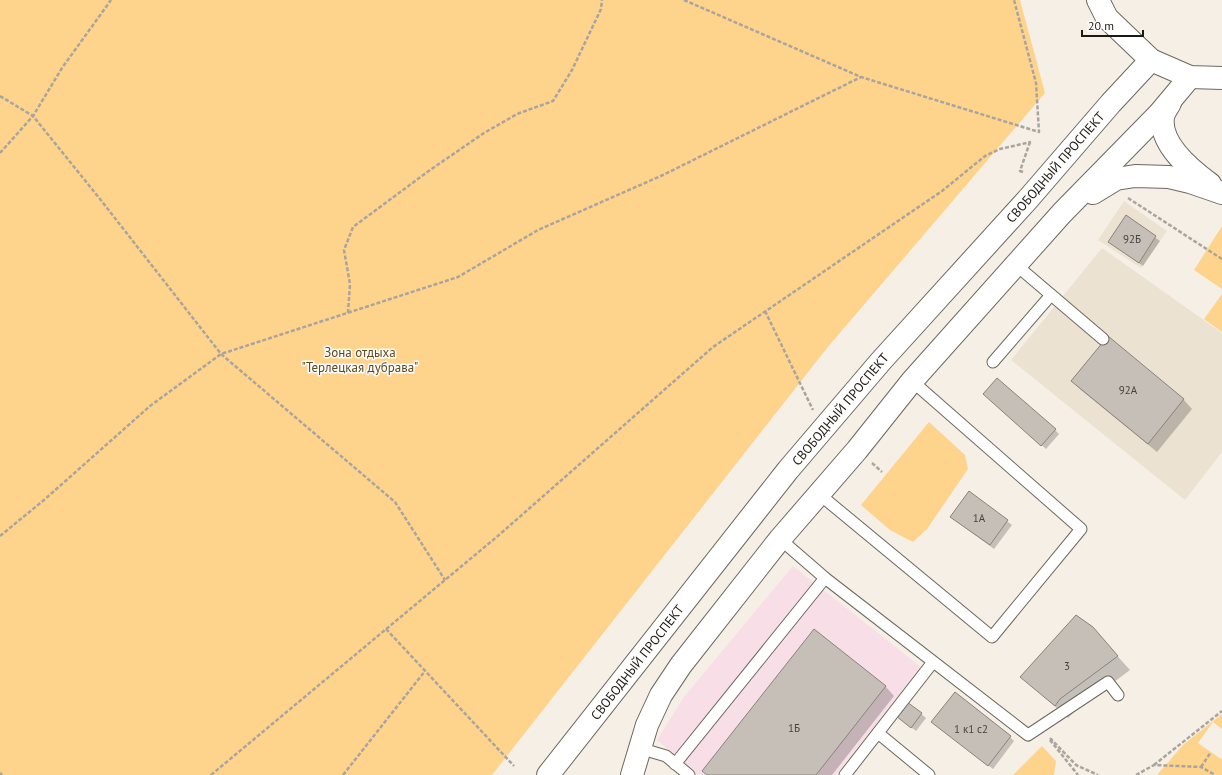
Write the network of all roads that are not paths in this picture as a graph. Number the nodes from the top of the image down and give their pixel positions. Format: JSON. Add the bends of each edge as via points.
{"nodes":[{"id":1,"x":1098,"y":0,"type":"edge"},
{"id":2,"x":1151,"y":60,"type":"junction"},
{"id":3,"x":1190,"y":77,"type":"junction"},
{"id":4,"x":1222,"y":78,"type":"edge"},
{"id":5,"x":1172,"y":100,"type":"junction"},
{"id":6,"x":1222,"y":193,"type":"edge"},
{"id":7,"x":1062,"y":213,"type":"junction"},
{"id":8,"x":1016,"y":265,"type":"junction"},
{"id":9,"x":1051,"y":295,"type":"junction"},
{"id":10,"x":1103,"y":339,"type":"dead end"},
{"id":11,"x":993,"y":362,"type":"dead end"},
{"id":12,"x":912,"y":382,"type":"junction"},
{"id":13,"x":819,"y":494,"type":"junction"},
{"id":14,"x":780,"y":539,"type":"junction"},
{"id":15,"x":825,"y":578,"type":"junction"},
{"id":16,"x":933,"y":662,"type":"junction"},
{"id":17,"x":1118,"y":695,"type":"dead end"},
{"id":18,"x":878,"y":733,"type":"junction"},
{"id":19,"x":639,"y":748,"type":"junction"},
{"id":20,"x":675,"y":764,"type":"junction"},
{"id":21,"x":548,"y":775,"type":"edge"},
{"id":22,"x":632,"y":775,"type":"edge"},
{"id":23,"x":689,"y":775,"type":"edge"},
{"id":24,"x":845,"y":775,"type":"edge"},
{"id":25,"x":929,"y":775,"type":"edge"}],
"edges":[{"from":1,"to":2,"type":"main road","via":[[1107,18]]},
{"from":2,"to":3,"type":"main road"},
{"from":2,"to":21,"type":"main road","name":"СВОБОДНЫЙ ПРОСПЕКТ","via":[[827,423]]},
{"from":3,"to":4,"type":"main road"},
{"from":3,"to":5,"type":"main road"},
{"from":5,"to":6,"type":"main road","via":[[1164,115],[1163,126],[1168,140],[1185,164]]},
{"from":5,"to":7,"type":"main road"},
{"from":6,"to":7,"type":"main road","via":[[1169,177],[1126,176],[1102,186]]},
{"from":7,"to":8,"type":"main road"},
{"from":8,"to":9,"type":"lane"},
{"from":8,"to":12,"type":"main road"},
{"from":9,"to":10,"type":"lane"},
{"from":9,"to":11,"type":"lane"},
{"from":12,"to":13,"type":"main road"},
{"from":12,"to":13,"type":"lane","via":[[1081,529],[992,637]]},
{"from":13,"to":14,"type":"main road"},
{"from":14,"to":15,"type":"lane"},
{"from":14,"to":19,"type":"main road","via":[[681,665],[661,695]]},
{"from":15,"to":16,"type":"lane"},
{"from":15,"to":20,"type":"lane"},
{"from":16,"to":17,"type":"lane","via":[[1028,735],[1108,682]]},
{"from":16,"to":18,"type":"lane"},
{"from":18,"to":24,"type":"lane"},
{"from":18,"to":25,"type":"lane"},
{"from":19,"to":20,"type":"lane","via":[[666,756]]},
{"from":19,"to":22,"type":"main road"},
{"from":20,"to":23,"type":"lane"}]}
